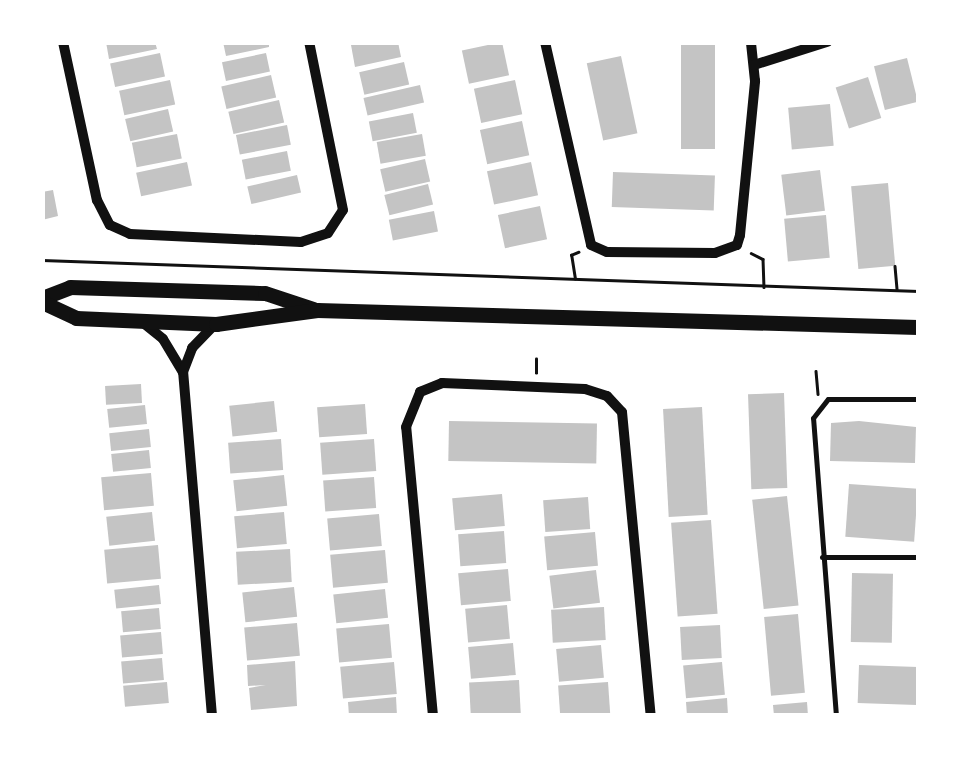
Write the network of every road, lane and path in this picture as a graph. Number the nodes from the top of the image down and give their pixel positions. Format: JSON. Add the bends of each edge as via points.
{"nodes":[{"id":1,"x":63,"y":42,"type":"edge"},
{"id":2,"x":309,"y":42,"type":"edge"},
{"id":3,"x":545,"y":42,"type":"edge"},
{"id":4,"x":751,"y":42,"type":"edge"},
{"id":5,"x":827,"y":42,"type":"edge"},
{"id":6,"x":754,"y":65,"type":"junction"},
{"id":7,"x":737,"y":245,"type":"junction"},
{"id":8,"x":592,"y":246,"type":"junction"},
{"id":9,"x":42,"y":260,"type":"edge"},
{"id":10,"x":895,"y":266,"type":"dead end"},
{"id":11,"x":575,"y":280,"type":"junction"},
{"id":12,"x":764,"y":287,"type":"junction"},
{"id":13,"x":898,"y":291,"type":"junction"},
{"id":14,"x":918,"y":291,"type":"edge"},
{"id":15,"x":42,"y":300,"type":"edge"},
{"id":16,"x":317,"y":310,"type":"junction"},
{"id":17,"x":140,"y":320,"type":"junction"},
{"id":18,"x":216,"y":324,"type":"junction"},
{"id":19,"x":917,"y":329,"type":"edge"},
{"id":20,"x":816,"y":371,"type":"dead end"},
{"id":21,"x":183,"y":372,"type":"junction"},
{"id":22,"x":918,"y":399,"type":"edge"},
{"id":23,"x":823,"y":404,"type":"junction"},
{"id":24,"x":821,"y":557,"type":"junction"},
{"id":25,"x":918,"y":557,"type":"edge"},
{"id":26,"x":212,"y":716,"type":"edge"},
{"id":27,"x":433,"y":716,"type":"edge"},
{"id":28,"x":651,"y":716,"type":"edge"},
{"id":29,"x":836,"y":716,"type":"edge"}],
"edges":[{"from":1,"to":2,"type":"street","via":[[96,200],[110,225],[130,234],[301,242],[328,233],[343,210]]},
{"from":3,"to":8,"type":"street"},
{"from":4,"to":6,"type":"street"},
{"from":5,"to":6,"type":"street"},
{"from":6,"to":7,"type":"street"},
{"from":7,"to":8,"type":"street","via":[[715,254]]},
{"from":7,"to":12,"type":"path","via":[[764,260]]},
{"from":8,"to":11,"type":"path","via":[[571,255]]},
{"from":9,"to":11,"type":"path"},
{"from":10,"to":13,"type":"path"},
{"from":11,"to":12,"type":"path"},
{"from":12,"to":13,"type":"path"},
{"from":13,"to":14,"type":"path"},
{"from":15,"to":16,"type":"main road","via":[[70,287],[265,293]]},
{"from":15,"to":17,"type":"main road","via":[[76,318]]},
{"from":16,"to":18,"type":"main road"},
{"from":16,"to":19,"type":"main road"},
{"from":17,"to":18,"type":"main road"},
{"from":17,"to":21,"type":"street","via":[[164,340]]},
{"from":18,"to":21,"type":"street","via":[[192,348]]},
{"from":20,"to":23,"type":"path"},
{"from":21,"to":26,"type":"street"},
{"from":22,"to":23,"type":"lane","via":[[842,397]]},
{"from":23,"to":24,"type":"lane","via":[[810,428]]},
{"from":24,"to":25,"type":"lane"},
{"from":24,"to":29,"type":"lane"},
{"from":27,"to":28,"type":"street","via":[[406,427],[420,392],[442,383],[585,390],[607,396],[622,412]]}]}
